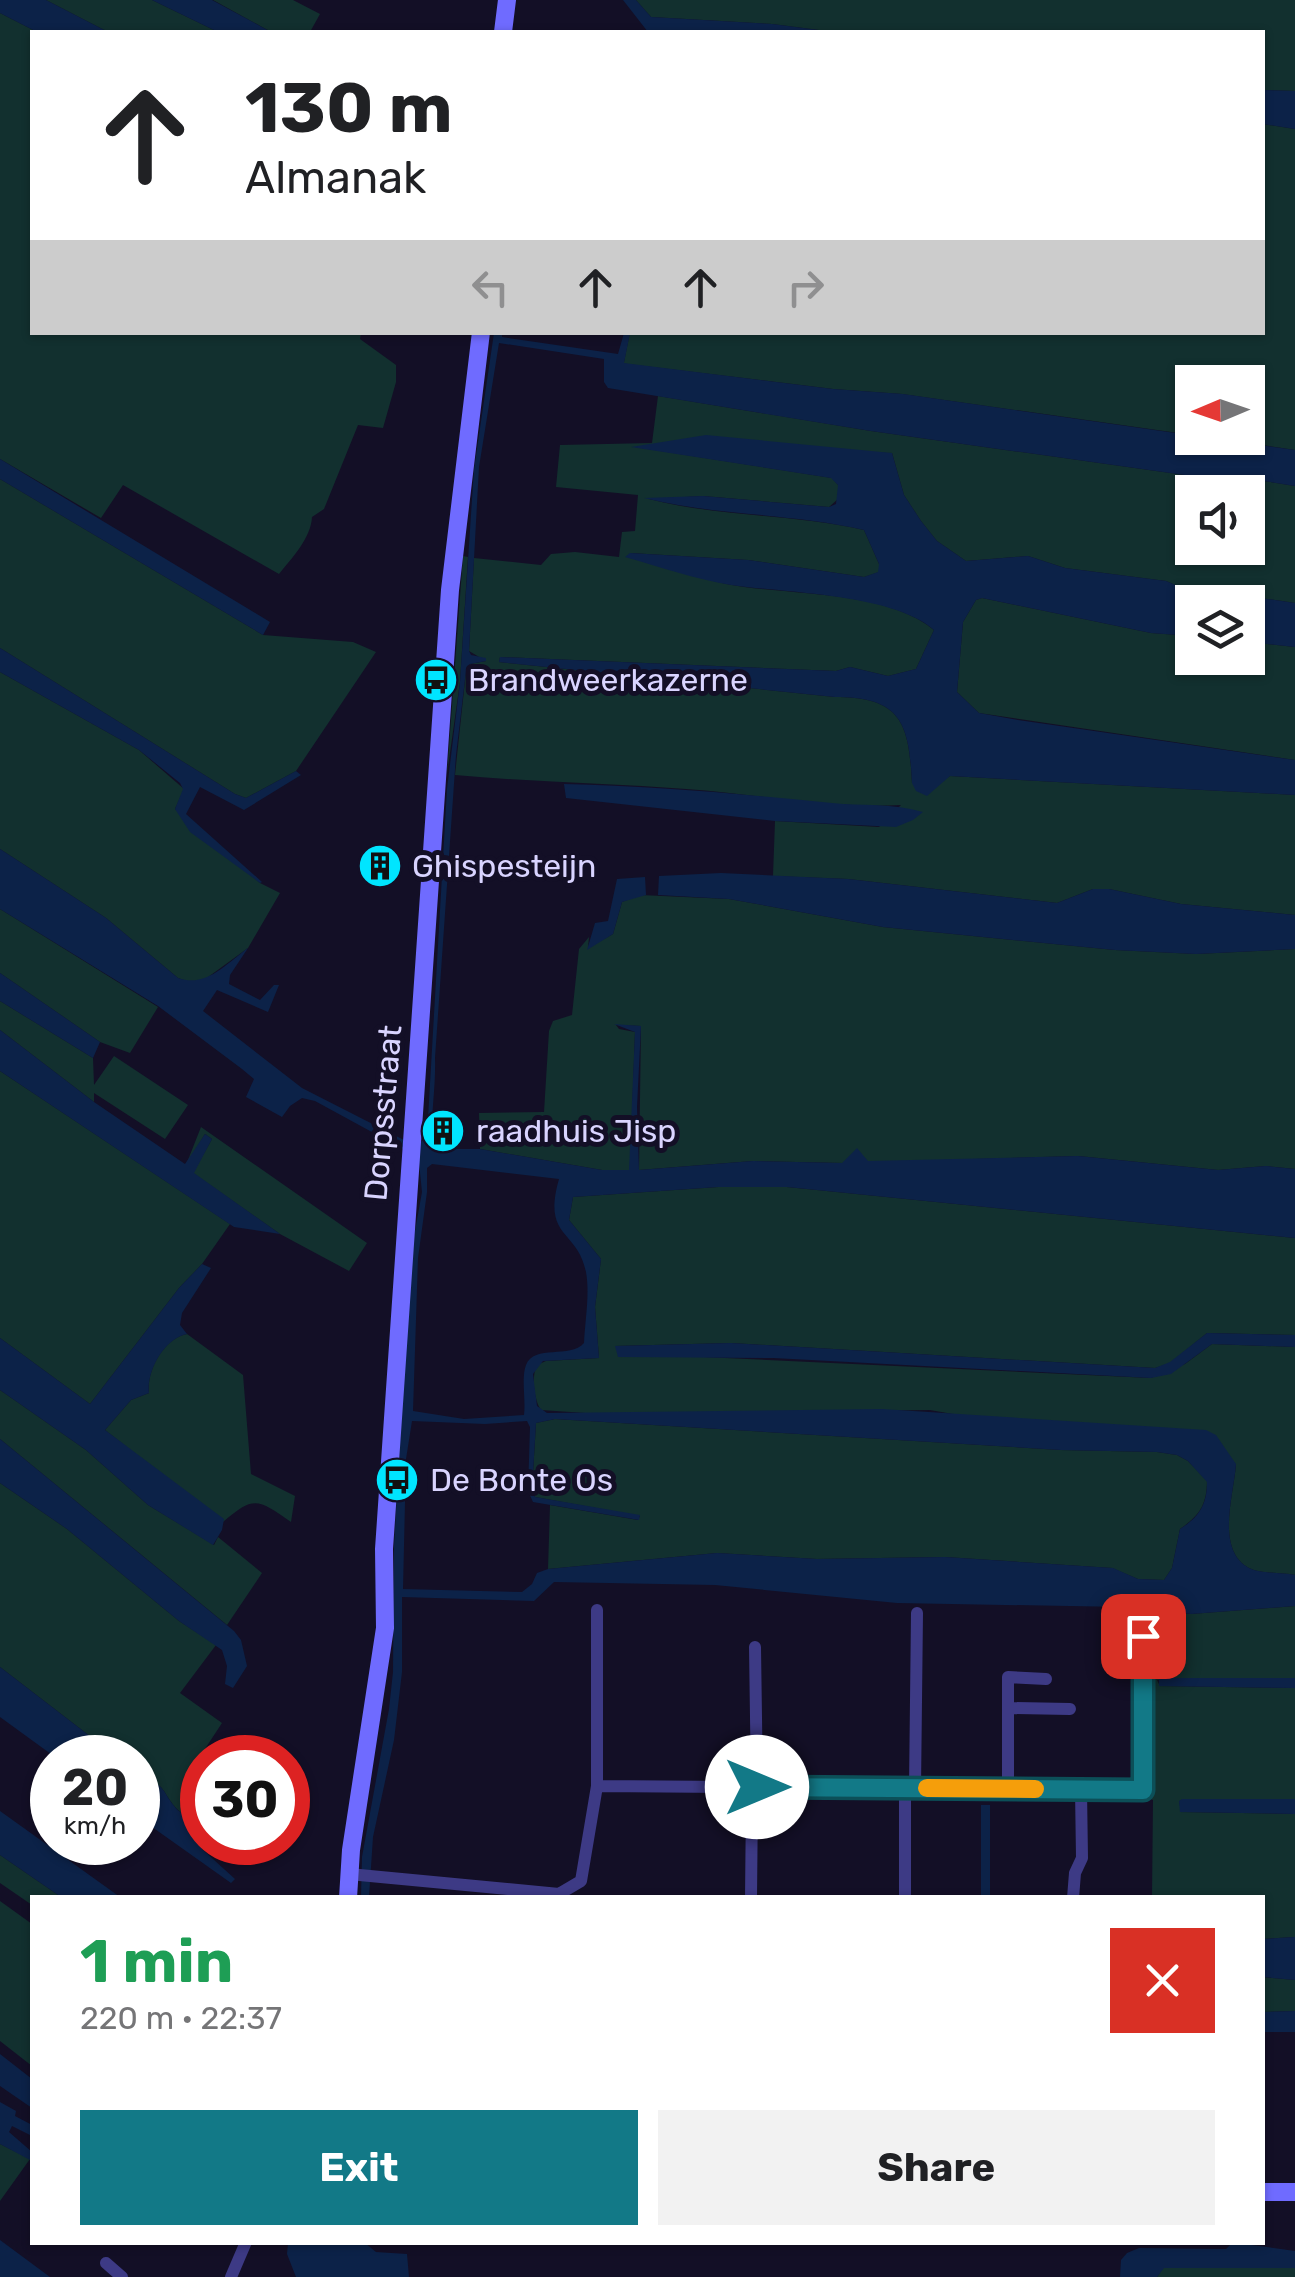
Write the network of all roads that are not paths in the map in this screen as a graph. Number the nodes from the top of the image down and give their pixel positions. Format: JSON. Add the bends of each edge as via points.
{"nodes":[{"id":1,"x":508,"y":0,"type":"edge"},
{"id":2,"x":503,"y":30,"type":"edge"},
{"id":3,"x":482,"y":335,"type":"edge"},
{"id":4,"x":598,"y":1610,"type":"dead end"},
{"id":5,"x":917,"y":1613,"type":"dead end"},
{"id":6,"x":1143,"y":1636,"type":"dead end"},
{"id":7,"x":756,"y":1647,"type":"dead end"},
{"id":8,"x":1046,"y":1680,"type":"dead end"},
{"id":9,"x":1008,"y":1708,"type":"junction"},
{"id":10,"x":1070,"y":1709,"type":"dead end"},
{"id":11,"x":597,"y":1786,"type":"junction"},
{"id":12,"x":757,"y":1787,"type":"junction"},
{"id":13,"x":910,"y":1788,"type":"junction"},
{"id":14,"x":1008,"y":1788,"type":"junction"},
{"id":15,"x":1082,"y":1790,"type":"junction"},
{"id":16,"x":354,"y":1874,"type":"junction"},
{"id":17,"x":349,"y":1895,"type":"edge"},
{"id":18,"x":751,"y":1895,"type":"edge"},
{"id":19,"x":904,"y":1895,"type":"edge"},
{"id":20,"x":1073,"y":1895,"type":"edge"},
{"id":21,"x":1265,"y":2192,"type":"edge"},
{"id":22,"x":1295,"y":2192,"type":"edge"},
{"id":23,"x":245,"y":2245,"type":"edge"},
{"id":24,"x":106,"y":2263,"type":"dead end"},
{"id":25,"x":122,"y":2277,"type":"edge"},
{"id":26,"x":231,"y":2277,"type":"edge"}],
"edges":[{"from":1,"to":2,"type":"street"},
{"from":3,"to":16,"type":"street","name":"Dorpsstraat","via":[[450,590],[408,1157],[385,1628]]},
{"from":4,"to":11,"type":"street"},
{"from":5,"to":13,"type":"street"},
{"from":6,"to":15,"type":"street","via":[[1143,1790]]},
{"from":7,"to":12,"type":"street"},
{"from":8,"to":9,"type":"street","via":[[1008,1677]]},
{"from":9,"to":10,"type":"street"},
{"from":9,"to":14,"type":"street"},
{"from":11,"to":12,"type":"street"},
{"from":11,"to":16,"type":"street","via":[[581,1882],[558,1894]]},
{"from":12,"to":13,"type":"street"},
{"from":12,"to":18,"type":"street"},
{"from":13,"to":14,"type":"street"},
{"from":13,"to":19,"type":"street"},
{"from":14,"to":15,"type":"street"},
{"from":15,"to":20,"type":"street","via":[[1082,1858]]},
{"from":16,"to":17,"type":"street","name":"Dorpsstraat"},
{"from":21,"to":22,"type":"street"},
{"from":23,"to":26,"type":"street"},
{"from":24,"to":25,"type":"street"}]}
